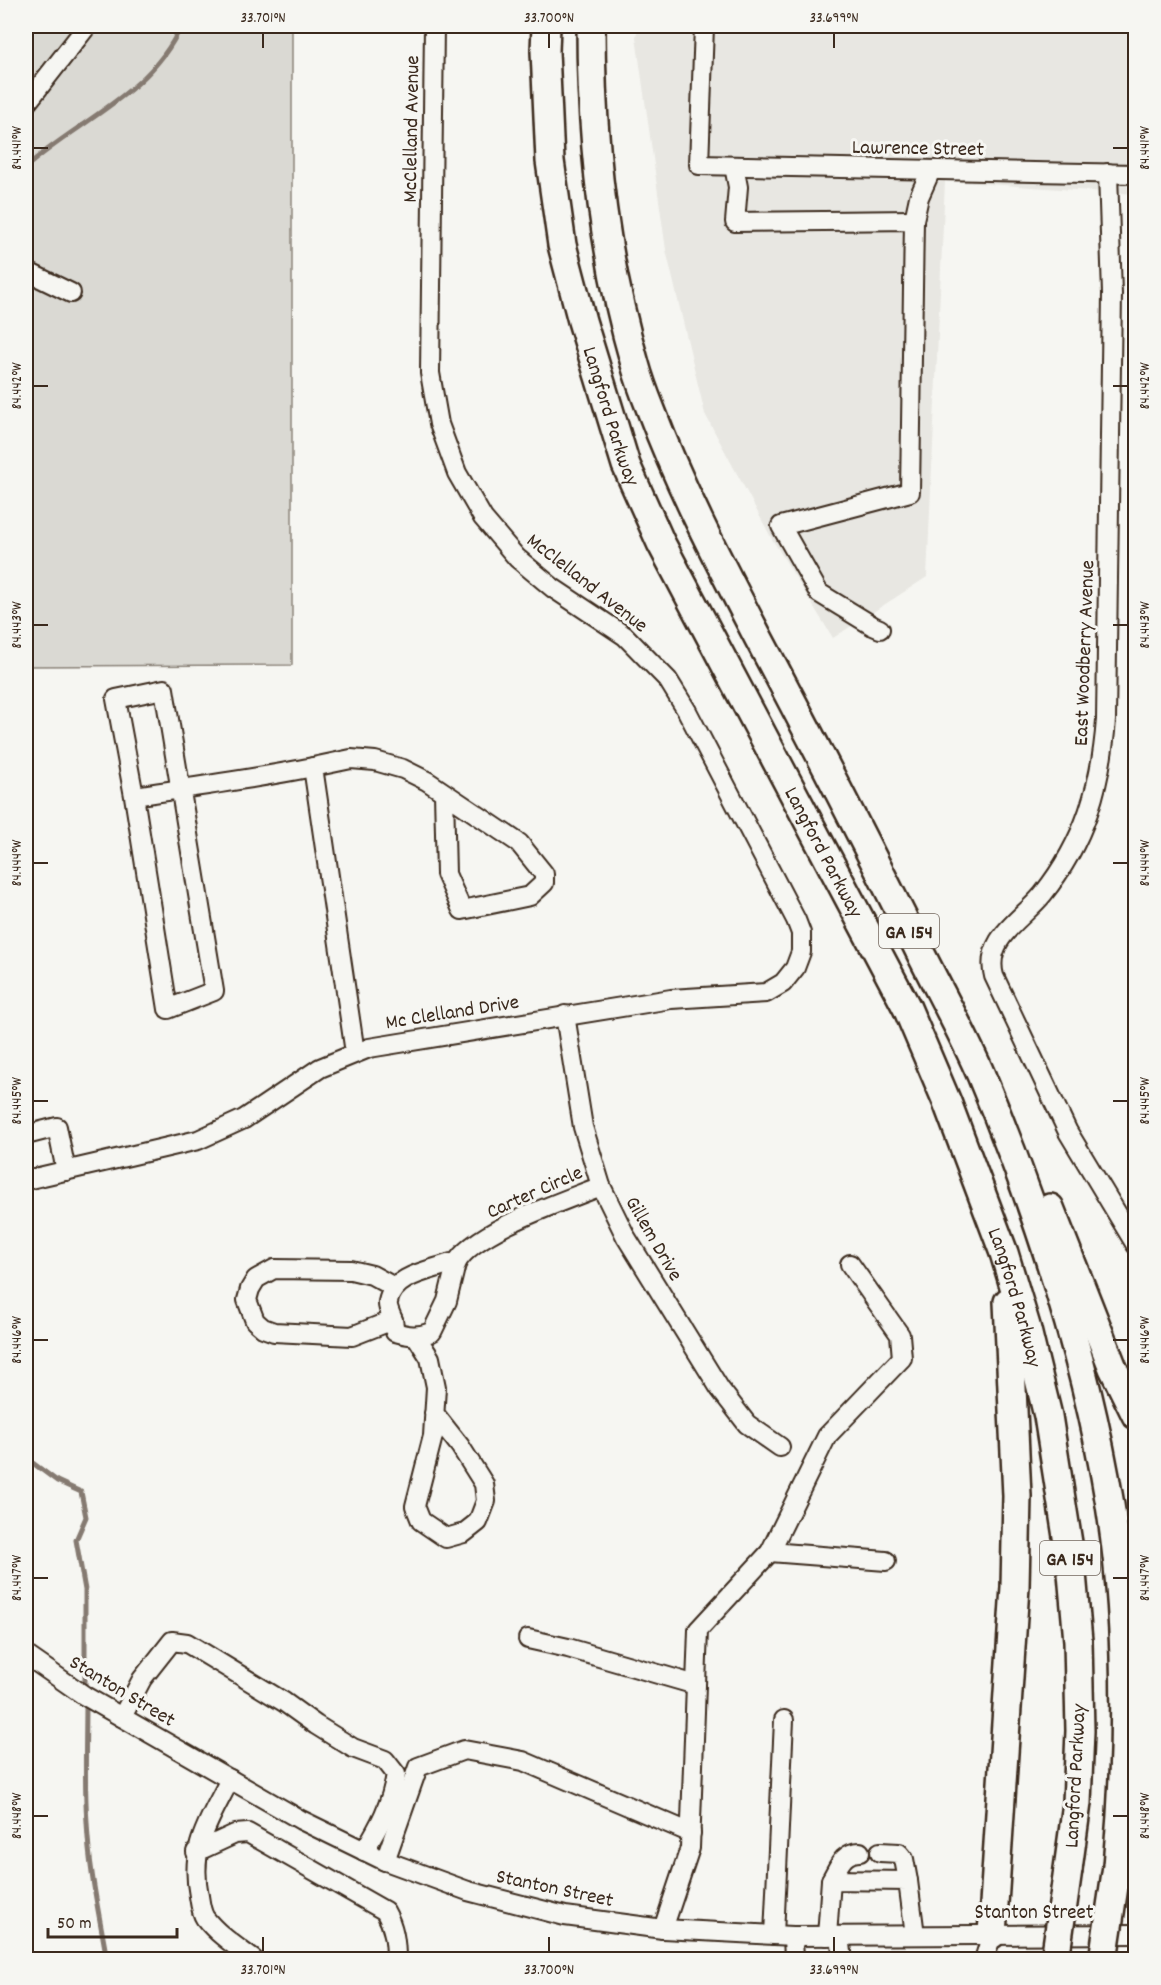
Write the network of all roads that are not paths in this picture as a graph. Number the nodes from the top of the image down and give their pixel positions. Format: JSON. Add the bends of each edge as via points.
{"nodes":[{"id":1,"x":87,"y":26,"type":"edge"},
{"id":2,"x":434,"y":26,"type":"edge"},
{"id":3,"x":546,"y":26,"type":"edge"},
{"id":4,"x":591,"y":26,"type":"edge"},
{"id":5,"x":704,"y":26,"type":"edge"},
{"id":6,"x":26,"y":104,"type":"edge"},
{"id":7,"x":734,"y":166,"type":"junction"},
{"id":8,"x":931,"y":170,"type":"junction"},
{"id":9,"x":1108,"y":173,"type":"junction"},
{"id":10,"x":1136,"y":174,"type":"edge"},
{"id":11,"x":914,"y":220,"type":"junction"},
{"id":12,"x":26,"y":271,"type":"edge"},
{"id":13,"x":71,"y":294,"type":"dead end"},
{"id":14,"x":880,"y":629,"type":"dead end"},
{"id":15,"x":313,"y":767,"type":"junction"},
{"id":16,"x":182,"y":789,"type":"junction"},
{"id":17,"x":444,"y":793,"type":"junction"},
{"id":18,"x":134,"y":796,"type":"junction"},
{"id":19,"x":769,"y":868,"type":"joint"},
{"id":20,"x":565,"y":1015,"type":"junction"},
{"id":21,"x":356,"y":1053,"type":"junction"},
{"id":22,"x":979,"y":1072,"type":"junction"},
{"id":23,"x":26,"y":1135,"type":"edge"},
{"id":24,"x":66,"y":1171,"type":"junction"},
{"id":25,"x":26,"y":1180,"type":"edge"},
{"id":26,"x":601,"y":1186,"type":"junction"},
{"id":27,"x":1136,"y":1245,"type":"edge"},
{"id":28,"x":1004,"y":1253,"type":"junction"},
{"id":29,"x":456,"y":1264,"type":"junction"},
{"id":30,"x":850,"y":1264,"type":"dead end"},
{"id":31,"x":394,"y":1287,"type":"junction"},
{"id":32,"x":393,"y":1320,"type":"junction"},
{"id":33,"x":416,"y":1336,"type":"junction"},
{"id":34,"x":434,"y":1413,"type":"junction"},
{"id":35,"x":1136,"y":1415,"type":"edge"},
{"id":36,"x":780,"y":1447,"type":"dead end"},
{"id":37,"x":770,"y":1551,"type":"junction"},
{"id":38,"x":886,"y":1561,"type":"dead end"},
{"id":39,"x":528,"y":1639,"type":"dead end"},
{"id":40,"x":26,"y":1655,"type":"edge"},
{"id":41,"x":696,"y":1685,"type":"junction"},
{"id":42,"x":122,"y":1717,"type":"junction"},
{"id":43,"x":783,"y":1720,"type":"dead end"},
{"id":44,"x":230,"y":1779,"type":"junction"},
{"id":45,"x":691,"y":1833,"type":"junction"},
{"id":46,"x":364,"y":1851,"type":"junction"},
{"id":47,"x":196,"y":1852,"type":"junction"},
{"id":48,"x":860,"y":1852,"type":"dead end"},
{"id":49,"x":880,"y":1852,"type":"dead end"},
{"id":50,"x":385,"y":1861,"type":"junction"},
{"id":51,"x":831,"y":1880,"type":"junction"},
{"id":52,"x":908,"y":1881,"type":"junction"},
{"id":53,"x":663,"y":1929,"type":"junction"},
{"id":54,"x":992,"y":1934,"type":"junction"},
{"id":55,"x":1136,"y":1934,"type":"edge"},
{"id":56,"x":774,"y":1935,"type":"junction"},
{"id":57,"x":915,"y":1935,"type":"junction"},
{"id":58,"x":793,"y":1936,"type":"junction"},
{"id":59,"x":833,"y":1936,"type":"junction"},
{"id":60,"x":254,"y":1959,"type":"edge"},
{"id":61,"x":396,"y":1959,"type":"edge"},
{"id":62,"x":794,"y":1959,"type":"edge"},
{"id":63,"x":843,"y":1959,"type":"edge"},
{"id":64,"x":984,"y":1959,"type":"edge"},
{"id":65,"x":1055,"y":1959,"type":"edge"},
{"id":66,"x":1103,"y":1959,"type":"edge"}],
"edges":[{"from":1,"to":6,"type":"street"},
{"from":2,"to":19,"type":"street","name":"McClelland Avenue","via":[[430,373],[439,424],[457,473],[483,518],[517,558],[552,588],[625,636],[668,680]]},
{"from":3,"to":28,"type":"highway","name":"Langford Parkway","number":"GA 154","via":[[550,161],[562,245],[626,465],[661,543],[907,1008]]},
{"from":4,"to":22,"type":"highway","name":"Langford Parkway","number":"GA 154","via":[[596,142],[607,241],[636,368],[656,423],[688,503],[852,816]]},
{"from":5,"to":7,"type":"street","name":"Lawrence Street","via":[[699,165]]},
{"from":7,"to":8,"type":"street","name":"Lawrence Street","via":[[869,161]]},
{"from":7,"to":11,"type":"street","via":[[738,187],[735,222]]},
{"from":8,"to":9,"type":"street","name":"Lawrence Street"},
{"from":8,"to":11,"type":"street"},
{"from":9,"to":10,"type":"street","name":"Lawrence Street"},
{"from":9,"to":27,"type":"street","name":"East Woodberry Avenue","via":[[1112,294],[1103,759],[1092,806],[1072,850],[1042,894],[997,941],[991,963],[1068,1132]]},
{"from":11,"to":14,"type":"street","via":[[910,492],[781,526],[819,593]]},
{"from":12,"to":13,"type":"street"},
{"from":15,"to":16,"type":"street"},
{"from":15,"to":17,"type":"street","via":[[351,759],[375,761],[403,769]]},
{"from":15,"to":21,"type":"street"},
{"from":16,"to":18,"type":"street"},
{"from":16,"to":18,"type":"street","via":[[164,689],[116,699]]},
{"from":16,"to":18,"type":"street","via":[[214,991],[168,1010]]},
{"from":17,"to":17,"type":"street","via":[[519,843],[544,874],[544,883],[530,896],[462,910],[446,874]]},
{"from":19,"to":20,"type":"street","name":"Mc Clelland Drive","via":[[801,933],[801,952],[783,983],[766,993],[671,999]]},
{"from":20,"to":21,"type":"street","name":"Mc Clelland Drive"},
{"from":20,"to":26,"type":"street","name":"Gillem Drive","via":[[583,1126]]},
{"from":21,"to":24,"type":"street","name":"Mc Clelland Drive","via":[[320,1068],[244,1119],[198,1140]]},
{"from":22,"to":35,"type":"highway","via":[[1039,1179],[1113,1368]]},
{"from":22,"to":66,"type":"highway","name":"Langford Parkway","number":"GA 154","bridge":true,"via":[[1038,1224],[1082,1369],[1110,1507],[1122,1617],[1124,1785],[1118,1866]]},
{"from":23,"to":24,"type":"street","via":[[57,1127]]},
{"from":24,"to":25,"type":"street","name":"Mc Clelland Drive"},
{"from":26,"to":29,"type":"street","name":"Carter Circle","via":[[503,1226],[477,1243]]},
{"from":26,"to":36,"type":"street","name":"Gillem Drive","via":[[626,1237],[720,1389],[747,1424]]},
{"from":28,"to":54,"type":"highway","via":[[1017,1496],[1015,1587]]},
{"from":28,"to":65,"type":"highway","name":"Langford Parkway","number":"GA 154","bridge":true,"via":[[1048,1416],[1071,1562],[1078,1641],[1077,1803]]},
{"from":29,"to":31,"type":"street","via":[[405,1279]]},
{"from":29,"to":33,"type":"street","via":[[447,1300],[432,1332]]},
{"from":30,"to":37,"type":"street","via":[[900,1335],[902,1358],[827,1436]]},
{"from":31,"to":32,"type":"street","via":[[388,1304]]},
{"from":31,"to":32,"type":"street","via":[[372,1275],[351,1270],[274,1269],[256,1279],[247,1300],[255,1321],[274,1332],[352,1336]]},
{"from":32,"to":33,"type":"street","via":[[395,1332]]},
{"from":33,"to":34,"type":"street","via":[[430,1358],[436,1387]]},
{"from":34,"to":34,"type":"street","via":[[433,1436],[415,1506],[421,1521],[446,1538],[464,1533],[477,1522],[486,1501],[483,1484]]},
{"from":37,"to":38,"type":"street"},
{"from":37,"to":41,"type":"street","via":[[698,1630]]},
{"from":39,"to":41,"type":"street"},
{"from":40,"to":42,"type":"street","name":"Stanton Street"},
{"from":41,"to":45,"type":"street"},
{"from":42,"to":44,"type":"street","name":"Stanton Street"},
{"from":42,"to":46,"type":"street","via":[[142,1679],[172,1641],[187,1642],[353,1748],[385,1760],[396,1774],[393,1797]]},
{"from":43,"to":56,"type":"street"},
{"from":44,"to":46,"type":"street","name":"Stanton Street"},
{"from":44,"to":47,"type":"street"},
{"from":45,"to":50,"type":"street","via":[[523,1761],[464,1750],[418,1767]]},
{"from":45,"to":53,"type":"street","via":[[690,1848]]},
{"from":46,"to":50,"type":"street","name":"Stanton Street"},
{"from":47,"to":60,"type":"street","via":[[195,1877],[203,1916],[219,1934]]},
{"from":47,"to":61,"type":"street","via":[[235,1834],[248,1833],[385,1911],[396,1941]]},
{"from":48,"to":51,"type":"street","via":[[845,1855]]},
{"from":49,"to":52,"type":"street","via":[[899,1853],[904,1858]]},
{"from":50,"to":53,"type":"street","name":"Stanton Street","via":[[468,1891],[565,1916]]},
{"from":51,"to":52,"type":"street"},
{"from":51,"to":59,"type":"street"},
{"from":52,"to":57,"type":"street"},
{"from":53,"to":56,"type":"street","name":"Stanton Street"},
{"from":54,"to":55,"type":"street","name":"Stanton Street"},
{"from":54,"to":57,"type":"street","name":"Stanton Street"},
{"from":54,"to":64,"type":"street"},
{"from":56,"to":58,"type":"street","name":"Stanton Street"},
{"from":57,"to":59,"type":"street","name":"Stanton Street"},
{"from":58,"to":59,"type":"street","name":"Stanton Street"},
{"from":58,"to":62,"type":"street"},
{"from":59,"to":63,"type":"street"}]}
